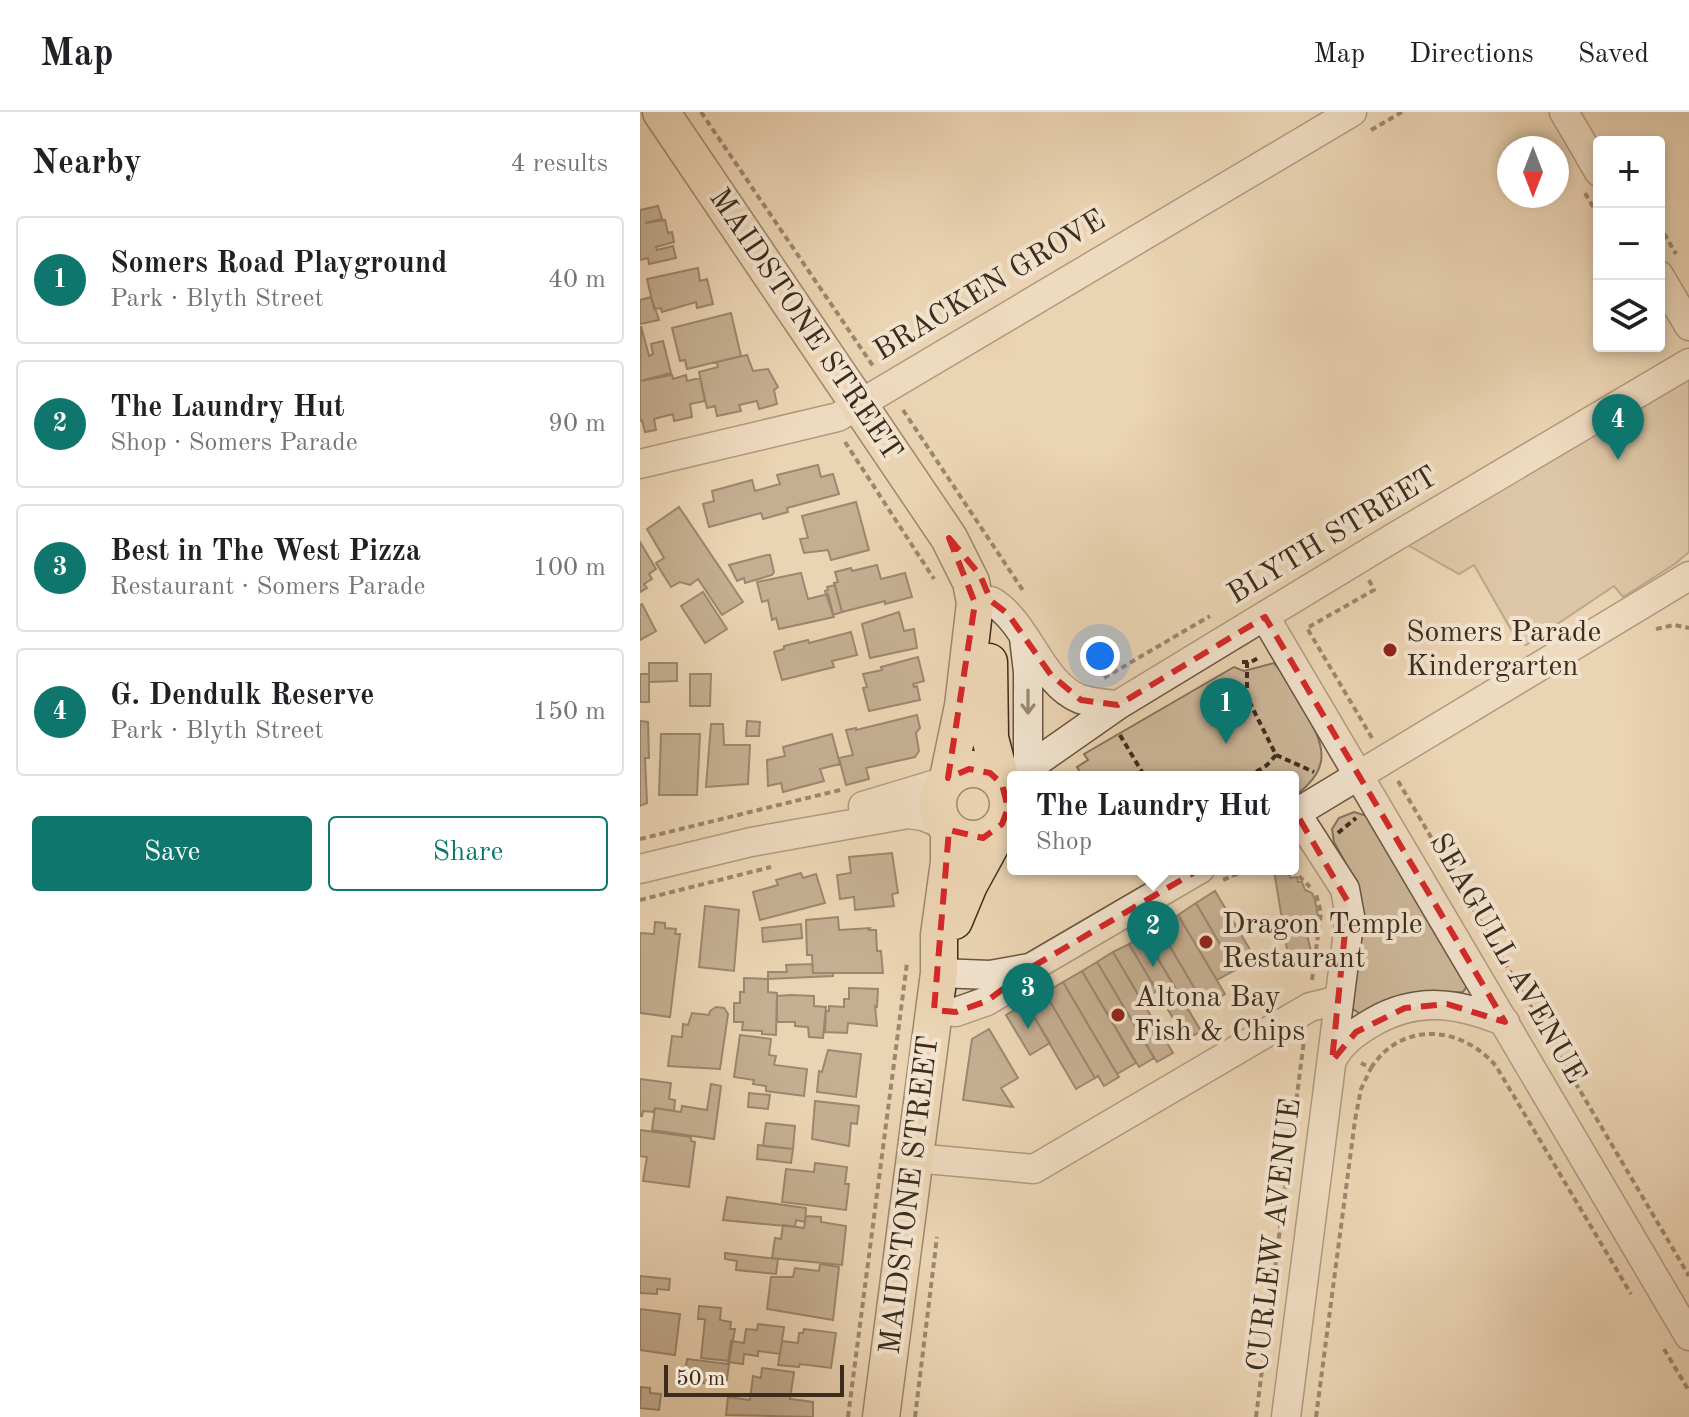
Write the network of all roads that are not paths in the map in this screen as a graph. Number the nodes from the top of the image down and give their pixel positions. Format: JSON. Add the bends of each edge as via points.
{"nodes":[{"id":1,"x":661,"y":112,"type":"edge"},
{"id":2,"x":1564,"y":112,"type":"edge"},
{"id":3,"x":1357,"y":124,"type":"edge"},
{"id":4,"x":1593,"y":162,"type":"edge"},
{"id":5,"x":1670,"y":269,"type":"edge"},
{"id":6,"x":1689,"y":326,"type":"edge"},
{"id":7,"x":1689,"y":363,"type":"edge"},
{"id":8,"x":845,"y":411,"type":"junction"},
{"id":9,"x":640,"y":464,"type":"edge"},
{"id":10,"x":949,"y":538,"type":"junction"},
{"id":11,"x":1682,"y":587,"type":"edge"},
{"id":12,"x":991,"y":601,"type":"junction"},
{"id":13,"x":1265,"y":617,"type":"junction"},
{"id":14,"x":1024,"y":637,"type":"junction"},
{"id":15,"x":1051,"y":675,"type":"junction"},
{"id":16,"x":1117,"y":717,"type":"junction"},
{"id":17,"x":1059,"y":747,"type":"junction"},
{"id":18,"x":1015,"y":771,"type":"edge"},
{"id":19,"x":1033,"y":771,"type":"edge"},
{"id":20,"x":1358,"y":775,"type":"junction"},
{"id":21,"x":947,"y":779,"type":"junction"},
{"id":22,"x":1007,"y":780,"type":"edge"},
{"id":23,"x":1007,"y":787,"type":"edge"},
{"id":24,"x":1007,"y":802,"type":"edge"},
{"id":25,"x":1007,"y":802,"type":"edge"},
{"id":26,"x":1299,"y":812,"type":"edge"},
{"id":27,"x":1299,"y":820,"type":"edge"},
{"id":28,"x":946,"y":827,"type":"junction"},
{"id":29,"x":751,"y":842,"type":"junction"},
{"id":30,"x":640,"y":869,"type":"edge"},
{"id":31,"x":1190,"y":875,"type":"edge"},
{"id":32,"x":923,"y":964,"type":"junction"},
{"id":33,"x":1032,"y":967,"type":"junction"},
{"id":34,"x":1339,"y":1000,"type":"junction"},
{"id":35,"x":934,"y":1010,"type":"junction"},
{"id":36,"x":1505,"y":1022,"type":"junction"},
{"id":37,"x":1332,"y":1061,"type":"junction"},
{"id":38,"x":915,"y":1158,"type":"junction"},
{"id":39,"x":1689,"y":1336,"type":"edge"},
{"id":40,"x":881,"y":1417,"type":"edge"},
{"id":41,"x":1286,"y":1417,"type":"edge"}],
"edges":[{"from":1,"to":8,"type":"main road","name":"MAIDSTONE STREET"},
{"from":2,"to":4,"type":"street"},
{"from":3,"to":8,"type":"street","name":"BRACKEN GROVE"},
{"from":5,"to":6,"type":"street"},
{"from":7,"to":13,"type":"street","name":"BLYTH STREET"},
{"from":8,"to":9,"type":"street","name":"BRACKEN GROVE"},
{"from":8,"to":10,"type":"main road","name":"MAIDSTONE STREET"},
{"from":10,"to":12,"type":"main road","name":"MAIDSTONE STREET","via":[[980,575]]},
{"from":10,"to":21,"type":"main road","name":"MAIDSTONE STREET","via":[[971,582],[975,603],[963,706]]},
{"from":11,"to":20,"type":"street"},
{"from":12,"to":14,"type":"street","via":[[1005,610]]},
{"from":12,"to":22,"type":"main road","name":"MAIDSTONE STREET","via":[[988,719],[991,744]]},
{"from":13,"to":16,"type":"street","name":"BLYTH STREET"},
{"from":13,"to":20,"type":"street","name":"SEAGULL AVENUE"},
{"from":14,"to":15,"type":"street"},
{"from":14,"to":18,"type":"street","one_way":true,"via":[[1028,672]]},
{"from":15,"to":16,"type":"street","via":[[1077,698]]},
{"from":15,"to":17,"type":"street","via":[[1066,716]]},
{"from":16,"to":17,"type":"street","name":"BLYTH STREET"},
{"from":17,"to":19,"type":"street","name":"BLYTH STREET"},
{"from":20,"to":26,"type":"street"},
{"from":20,"to":36,"type":"street","name":"SEAGULL AVENUE"},
{"from":21,"to":23,"type":"main road","via":[[974,768]]},
{"from":21,"to":28,"type":"main road","name":"MAIDSTONE STREET","via":[[937,805]]},
{"from":21,"to":29,"type":"street"},
{"from":24,"to":28,"type":"main road","via":[[993,833],[983,838],[965,838]]},
{"from":25,"to":32,"type":"main road","name":"MAIDSTONE STREET","via":[[958,910]]},
{"from":27,"to":34,"type":"street","name":"CURLEW AVENUE","via":[[1345,889],[1348,902]]},
{"from":28,"to":29,"type":"street","via":[[908,814]]},
{"from":28,"to":32,"type":"main road","name":"MAIDSTONE STREET","via":[[949,862],[939,935]]},
{"from":29,"to":30,"type":"street"},
{"from":31,"to":33,"type":"street"},
{"from":32,"to":33,"type":"street","via":[[990,975]]},
{"from":32,"to":35,"type":"main road","name":"MAIDSTONE STREET"},
{"from":33,"to":35,"type":"street","via":[[979,1004],[956,1012]]},
{"from":34,"to":37,"type":"street","name":"CURLEW AVENUE"},
{"from":34,"to":38,"type":"street","via":[[1310,1007],[1034,1169]]},
{"from":35,"to":38,"type":"main road","name":"MAIDSTONE STREET"},
{"from":36,"to":37,"type":"street","name":"CURLEW AVENUE","via":[[1447,1004],[1405,1008],[1356,1032]]},
{"from":36,"to":39,"type":"street","name":"SEAGULL AVENUE"},
{"from":37,"to":41,"type":"street","name":"CURLEW AVENUE"},
{"from":38,"to":40,"type":"main road","name":"MAIDSTONE STREET"}]}
